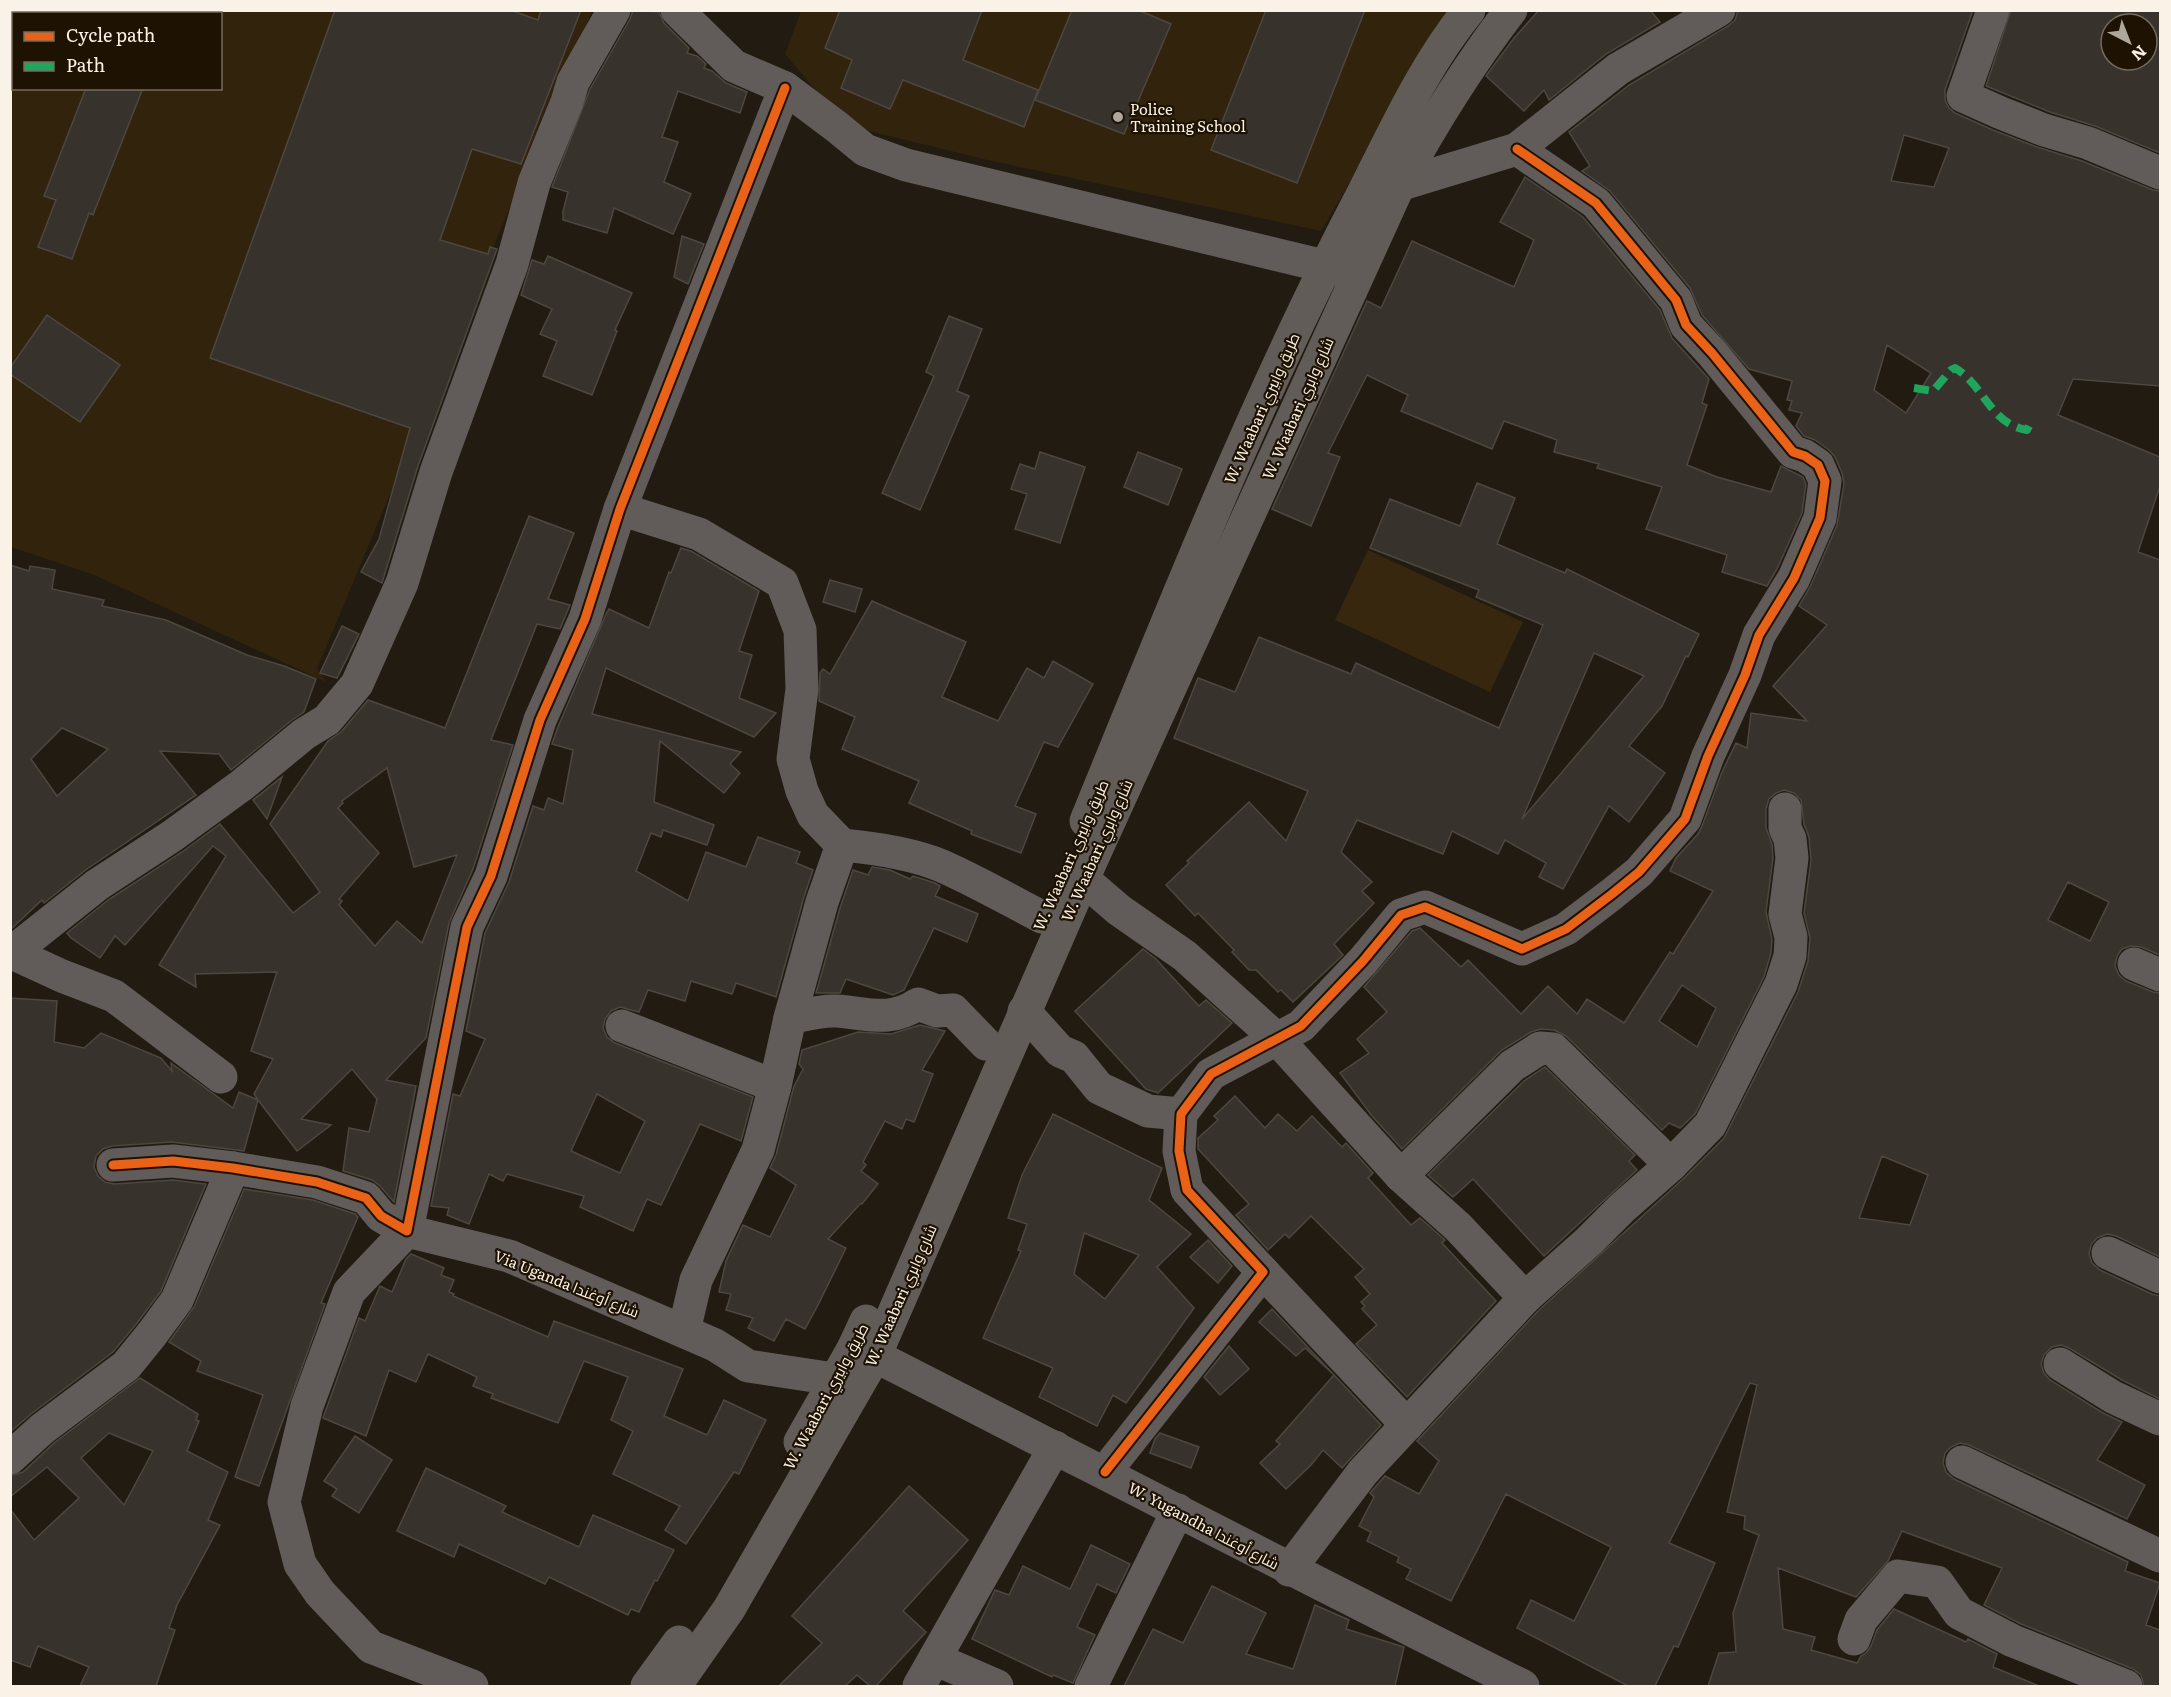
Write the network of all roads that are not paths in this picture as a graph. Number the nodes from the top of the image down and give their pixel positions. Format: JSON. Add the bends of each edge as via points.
{"nodes":[{"id":1,"x":615,"y":10,"type":"edge"},
{"id":2,"x":677,"y":10,"type":"edge"},
{"id":3,"x":1469,"y":10,"type":"edge"},
{"id":4,"x":1511,"y":10,"type":"edge"},
{"id":5,"x":1719,"y":10,"type":"edge"},
{"id":6,"x":1993,"y":10,"type":"edge"},
{"id":7,"x":785,"y":88,"type":"junction"},
{"id":8,"x":1517,"y":149,"type":"junction"},
{"id":9,"x":2160,"y":173,"type":"edge"},
{"id":10,"x":1399,"y":185,"type":"junction"},
{"id":11,"x":1325,"y":266,"type":"junction"},
{"id":12,"x":1358,"y":274,"type":"junction"},
{"id":13,"x":620,"y":510,"type":"junction"},
{"id":14,"x":1785,"y":809,"type":"dead end"},
{"id":15,"x":842,"y":845,"type":"junction"},
{"id":16,"x":1083,"y":879,"type":"junction"},
{"id":17,"x":1042,"y":917,"type":"junction"},
{"id":18,"x":11,"y":953,"type":"edge"},
{"id":19,"x":1024,"y":1011,"type":"junction"},
{"id":20,"x":790,"y":1018,"type":"junction"},
{"id":21,"x":622,"y":1026,"type":"dead end"},
{"id":22,"x":1277,"y":1039,"type":"junction"},
{"id":23,"x":986,"y":1044,"type":"junction"},
{"id":24,"x":221,"y":1077,"type":"dead end"},
{"id":25,"x":776,"y":1086,"type":"junction"},
{"id":26,"x":1182,"y":1114,"type":"junction"},
{"id":27,"x":113,"y":1165,"type":"dead end"},
{"id":28,"x":1671,"y":1165,"type":"junction"},
{"id":29,"x":233,"y":1168,"type":"junction"},
{"id":30,"x":1401,"y":1176,"type":"junction"},
{"id":31,"x":407,"y":1231,"type":"junction"},
{"id":32,"x":2108,"y":1253,"type":"dead end"},
{"id":33,"x":1263,"y":1272,"type":"junction"},
{"id":34,"x":2160,"y":1277,"type":"edge"},
{"id":35,"x":1525,"y":1298,"type":"junction"},
{"id":36,"x":684,"y":1332,"type":"junction"},
{"id":37,"x":864,"y":1352,"type":"junction"},
{"id":38,"x":2061,"y":1364,"type":"dead end"},
{"id":39,"x":834,"y":1379,"type":"junction"},
{"id":40,"x":2160,"y":1419,"type":"edge"},
{"id":41,"x":1407,"y":1425,"type":"junction"},
{"id":42,"x":1055,"y":1447,"type":"junction"},
{"id":43,"x":10,"y":1458,"type":"edge"},
{"id":44,"x":1962,"y":1462,"type":"dead end"},
{"id":45,"x":1105,"y":1472,"type":"junction"},
{"id":46,"x":1178,"y":1510,"type":"junction"},
{"id":47,"x":2160,"y":1556,"type":"edge"},
{"id":48,"x":1289,"y":1570,"type":"junction"},
{"id":49,"x":1854,"y":1639,"type":"dead end"},
{"id":50,"x":927,"y":1673,"type":"edge"},
{"id":51,"x":472,"y":1686,"type":"edge"},
{"id":52,"x":647,"y":1686,"type":"edge"},
{"id":53,"x":675,"y":1686,"type":"edge"},
{"id":54,"x":997,"y":1686,"type":"edge"},
{"id":55,"x":1091,"y":1686,"type":"edge"},
{"id":56,"x":1523,"y":1686,"type":"edge"},
{"id":57,"x":2126,"y":1686,"type":"edge"}],
"edges":[{"from":1,"to":18,"type":"street","via":[[573,82],[534,183],[512,264],[436,472],[402,583],[357,684],[327,720],[172,836],[97,885]]},
{"from":2,"to":7,"type":"street","via":[[734,66]]},
{"from":3,"to":11,"type":"main road","name":"W. Waabari طريق وابيري","via":[[1432,62]]},
{"from":4,"to":10,"type":"main road","name":"W. Waabari شارع وابري","via":[[1460,79]]},
{"from":5,"to":8,"type":"street","via":[[1618,69]]},
{"from":6,"to":9,"type":"street","via":[[1963,96]]},
{"from":7,"to":11,"type":"street","via":[[865,150],[906,165]]},
{"from":7,"to":13,"type":"street"},
{"from":8,"to":10,"type":"street"},
{"from":8,"to":22,"type":"street","via":[[1596,203],[1676,300],[1686,325],[1793,452],[1818,465],[1824,482],[1820,518],[1794,578],[1759,635],[1685,819],[1639,872],[1566,929],[1522,949],[1425,907],[1401,915],[1301,1026]]},
{"from":10,"to":12,"type":"main road","name":"W. Waabari شارع وابري"},
{"from":11,"to":12,"type":"street"},
{"from":11,"to":17,"type":"main road","name":"W. Waabari طريق وابيري","via":[[1228,480],[1079,838]]},
{"from":12,"to":16,"type":"main road","name":"W. Waabari شارع وابري"},
{"from":13,"to":15,"type":"street","via":[[699,534],[782,583],[800,630],[802,689],[793,759],[813,814]]},
{"from":13,"to":31,"type":"street","via":[[585,619],[540,720],[491,876],[467,927]]},
{"from":14,"to":28,"type":"street","via":[[1792,858],[1785,914],[1791,946],[1781,984],[1710,1125]]},
{"from":15,"to":17,"type":"street","via":[[942,866]]},
{"from":15,"to":20,"type":"street"},
{"from":16,"to":19,"type":"main road","name":"W. Waabari شارع وابري"},
{"from":16,"to":22,"type":"street","via":[[1119,910],[1185,956]]},
{"from":17,"to":23,"type":"main road","name":"W. Waabari طريق وابيري"},
{"from":18,"to":24,"type":"street","via":[[114,996]]},
{"from":19,"to":26,"type":"street","via":[[1060,1051],[1074,1057],[1099,1088],[1148,1111]]},
{"from":19,"to":37,"type":"main road","name":"W. Waabari شارع وابري"},
{"from":20,"to":23,"type":"street","via":[[834,1010],[878,1017],[904,1013],[918,1004],[937,1011],[953,1011]]},
{"from":20,"to":25,"type":"street"},
{"from":21,"to":25,"type":"street"},
{"from":22,"to":26,"type":"street","via":[[1211,1074]]},
{"from":22,"to":30,"type":"street"},
{"from":23,"to":37,"type":"main road","name":"W. Waabari طريق وابيري"},
{"from":25,"to":36,"type":"street","via":[[758,1150],[696,1280]]},
{"from":26,"to":33,"type":"street","via":[[1179,1151],[1187,1190]]},
{"from":27,"to":29,"type":"street","name":"Via Uganda شارع أوغندا","via":[[173,1161]]},
{"from":28,"to":30,"type":"street","via":[[1553,1049],[1540,1048],[1512,1066]]},
{"from":28,"to":35,"type":"street"},
{"from":29,"to":31,"type":"street","name":"Via Uganda شارع أوغندا","via":[[317,1182],[366,1198],[381,1216]]},
{"from":29,"to":43,"type":"street","via":[[177,1300],[152,1334],[126,1366]]},
{"from":30,"to":35,"type":"street","via":[[1458,1227]]},
{"from":31,"to":36,"type":"street","name":"Via Uganda شارع أوغندا","via":[[509,1256]]},
{"from":31,"to":51,"type":"street","via":[[349,1292],[307,1406],[284,1502],[300,1564],[320,1593],[371,1647]]},
{"from":32,"to":34,"type":"street"},
{"from":33,"to":41,"type":"street"},
{"from":33,"to":45,"type":"street"},
{"from":35,"to":41,"type":"street"},
{"from":36,"to":39,"type":"street","name":"Via Uganda شارع أوغندا","via":[[715,1345],[748,1366]]},
{"from":37,"to":39,"type":"main road","name":"W. Waabari طريق وابيري"},
{"from":37,"to":42,"type":"street","name":"W. Yugandha شارع أوغندا"},
{"from":37,"to":53,"type":"main road","name":"W. Waabari شارع وابري","via":[[729,1609]]},
{"from":38,"to":40,"type":"street","via":[[2114,1397]]},
{"from":39,"to":52,"type":"main road","name":"W. Waabari طريق وابيري","via":[[724,1582]]},
{"from":41,"to":48,"type":"street","via":[[1363,1472]]},
{"from":42,"to":45,"type":"street","name":"W. Yugandha شارع أوغندا"},
{"from":42,"to":50,"type":"street"},
{"from":44,"to":47,"type":"street"},
{"from":45,"to":46,"type":"street","name":"W. Yugandha شارع أوغندا"},
{"from":46,"to":48,"type":"street","name":"W. Yugandha شارع أوغندا"},
{"from":46,"to":55,"type":"street"},
{"from":48,"to":56,"type":"street","name":"W. Yugandha شارع أوغندا"},
{"from":49,"to":57,"type":"street","via":[[1861,1620],[1898,1576],[1937,1582],[1959,1613],[2013,1641]]},
{"from":50,"to":54,"type":"street"}]}
